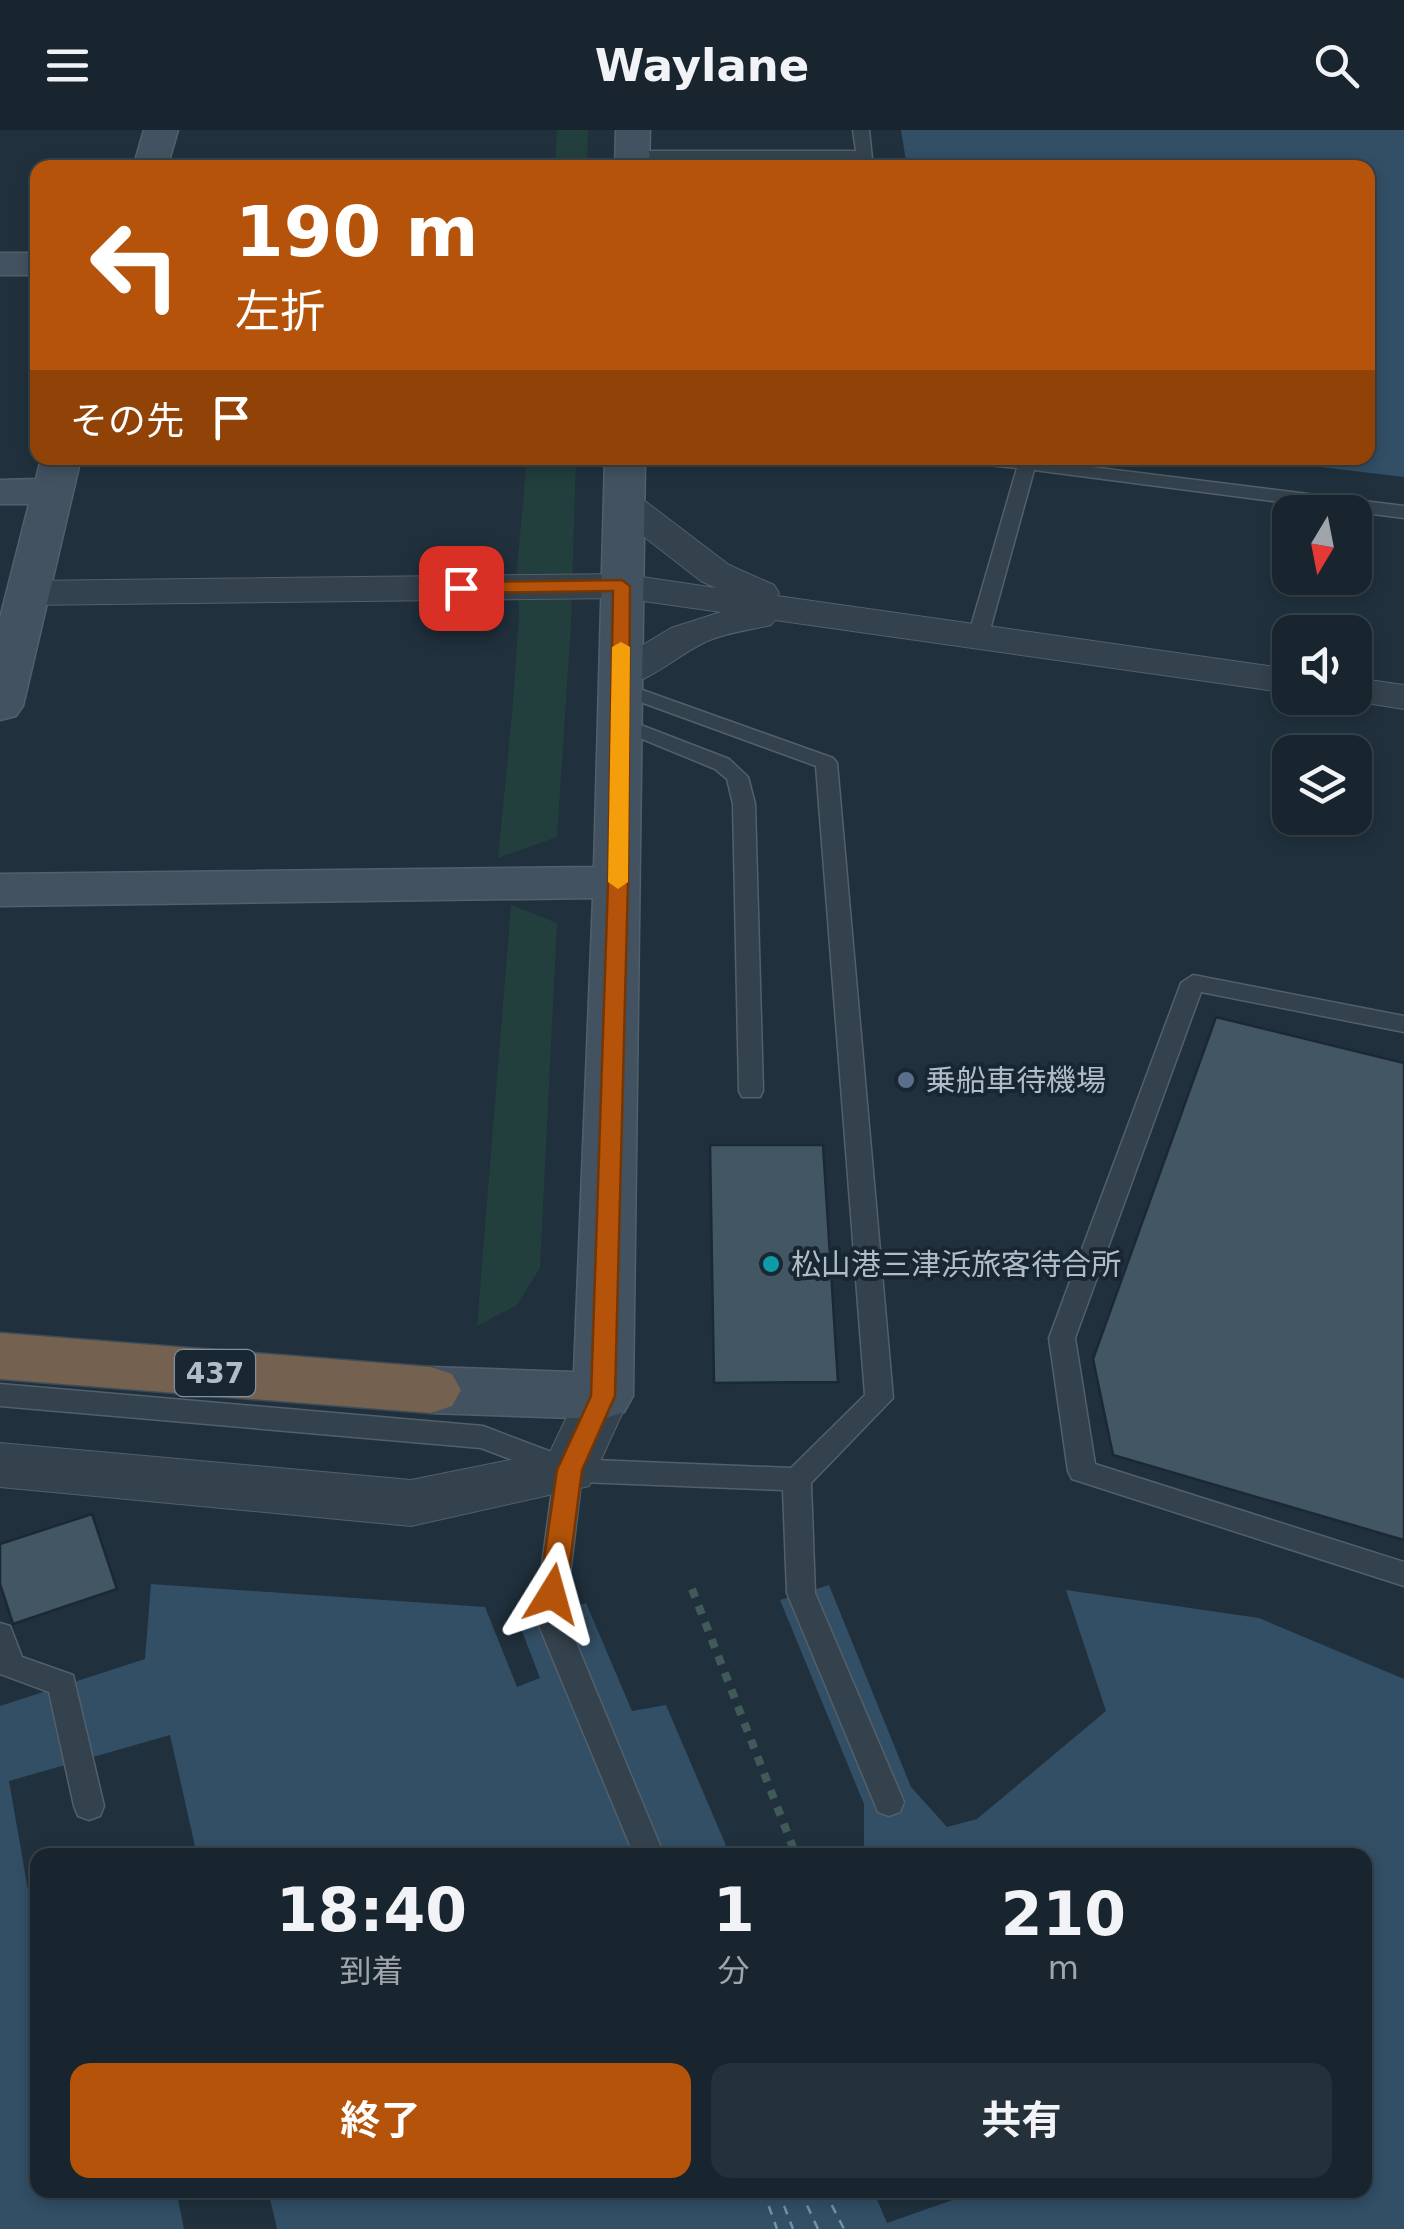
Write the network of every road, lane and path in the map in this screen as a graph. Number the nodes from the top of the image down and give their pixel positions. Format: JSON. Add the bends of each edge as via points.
{"nodes":[{"id":1,"x":161,"y":130,"type":"edge"},
{"id":2,"x":861,"y":130,"type":"edge"},
{"id":3,"x":633,"y":151,"type":"edge"},
{"id":4,"x":152,"y":160,"type":"edge"},
{"id":5,"x":822,"y":160,"type":"edge"},
{"id":6,"x":864,"y":160,"type":"edge"},
{"id":7,"x":0,"y":264,"type":"edge"},
{"id":8,"x":30,"y":264,"type":"edge"},
{"id":9,"x":625,"y":465,"type":"edge"},
{"id":10,"x":1026,"y":465,"type":"edge"},
{"id":11,"x":1034,"y":465,"type":"edge"},
{"id":12,"x":56,"y":474,"type":"edge"},
{"id":13,"x":0,"y":492,"type":"edge"},
{"id":14,"x":624,"y":502,"type":"junction"},
{"id":15,"x":1404,"y":512,"type":"edge"},
{"id":16,"x":622,"y":586,"type":"junction"},
{"id":17,"x":26,"y":593,"type":"junction"},
{"id":18,"x":827,"y":615,"type":"junction"},
{"id":19,"x":978,"y":636,"type":"junction"},
{"id":20,"x":1272,"y":678,"type":"edge"},
{"id":21,"x":1372,"y":693,"type":"edge"},
{"id":22,"x":620,"y":695,"type":"junction"},
{"id":23,"x":1404,"y":698,"type":"edge"},
{"id":24,"x":0,"y":706,"type":"edge"},
{"id":25,"x":618,"y":882,"type":"junction"},
{"id":26,"x":0,"y":890,"type":"edge"},
{"id":27,"x":1404,"y":1024,"type":"edge"},
{"id":28,"x":751,"y":1091,"type":"dead end"},
{"id":29,"x":0,"y":1356,"type":"edge"},
{"id":30,"x":431,"y":1390,"type":"joint"},
{"id":31,"x":0,"y":1395,"type":"edge"},
{"id":32,"x":603,"y":1396,"type":"junction"},
{"id":33,"x":1,"y":1468,"type":"edge"},
{"id":34,"x":569,"y":1470,"type":"junction"},
{"id":35,"x":798,"y":1479,"type":"junction"},
{"id":36,"x":1404,"y":1574,"type":"edge"},
{"id":37,"x":692,"y":1589,"type":"dead end"},
{"id":38,"x":0,"y":1635,"type":"edge"},
{"id":39,"x":889,"y":1802,"type":"dead end"},
{"id":40,"x":89,"y":1806,"type":"dead end"},
{"id":41,"x":647,"y":1848,"type":"edge"},
{"id":42,"x":793,"y":1848,"type":"edge"}],
"edges":[{"from":1,"to":4,"type":"street"},
{"from":2,"to":6,"type":"lane"},
{"from":3,"to":5,"type":"lane"},
{"from":7,"to":8,"type":"street"},
{"from":9,"to":14,"type":"street"},
{"from":10,"to":19,"type":"lane"},
{"from":11,"to":15,"type":"lane"},
{"from":12,"to":13,"type":"street"},
{"from":12,"to":17,"type":"street"},
{"from":14,"to":16,"type":"street"},
{"from":14,"to":18,"type":"street","via":[[716,572]]},
{"from":16,"to":17,"type":"street"},
{"from":16,"to":18,"type":"street"},
{"from":16,"to":22,"type":"street"},
{"from":17,"to":24,"type":"street"},
{"from":18,"to":19,"type":"street"},
{"from":18,"to":22,"type":"street","via":[[711,624],[664,644]]},
{"from":19,"to":20,"type":"street"},
{"from":21,"to":23,"type":"street"},
{"from":22,"to":25,"type":"street"},
{"from":22,"to":28,"type":"lane","via":[[737,778],[744,804]]},
{"from":22,"to":35,"type":"lane","via":[[826,763],[879,1398]]},
{"from":25,"to":26,"type":"street"},
{"from":25,"to":32,"type":"street"},
{"from":27,"to":36,"type":"lane","via":[[1194,983],[1062,1338],[1082,1471]]},
{"from":29,"to":30,"type":"highway","number":"437"},
{"from":30,"to":32,"type":"street"},
{"from":31,"to":34,"type":"lane","via":[[483,1437]]},
{"from":32,"to":34,"type":"street"},
{"from":33,"to":34,"type":"street","via":[[411,1503]]},
{"from":34,"to":35,"type":"lane"},
{"from":34,"to":41,"type":"lane","via":[[550,1616]]},
{"from":35,"to":39,"type":"lane","via":[[801,1593]]},
{"from":37,"to":42,"type":"path"},
{"from":38,"to":40,"type":"lane","via":[[10,1665],[62,1684]]}]}
